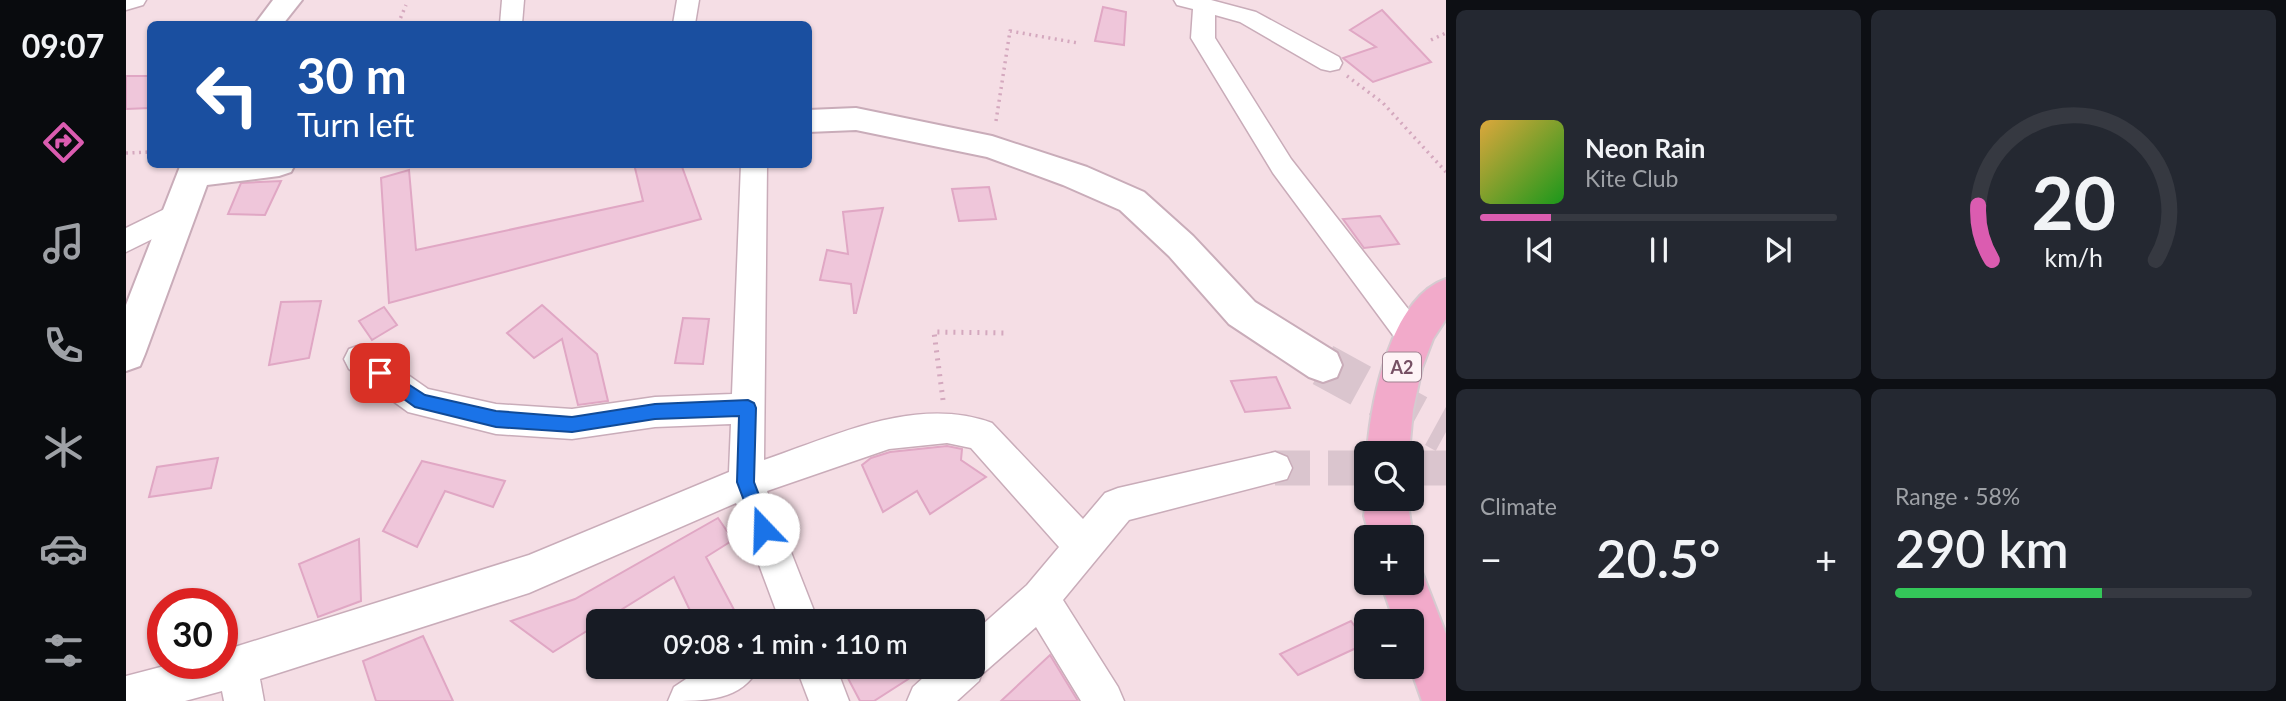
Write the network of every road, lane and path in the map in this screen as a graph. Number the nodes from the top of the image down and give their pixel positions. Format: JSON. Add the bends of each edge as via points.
{"nodes":[{"id":1,"x":135,"y":0,"type":"edge"},
{"id":2,"x":288,"y":0,"type":"edge"},
{"id":3,"x":513,"y":0,"type":"edge"},
{"id":4,"x":688,"y":0,"type":"edge"},
{"id":5,"x":126,"y":3,"type":"edge"},
{"id":6,"x":1195,"y":3,"type":"edge"},
{"id":7,"x":406,"y":5,"type":"dead end"},
{"id":8,"x":271,"y":21,"type":"edge"},
{"id":9,"x":399,"y":21,"type":"edge"},
{"id":10,"x":511,"y":21,"type":"edge"},
{"id":11,"x":684,"y":21,"type":"edge"},
{"id":12,"x":1446,"y":33,"type":"edge"},
{"id":13,"x":1431,"y":40,"type":"dead end"},
{"id":14,"x":1078,"y":43,"type":"dead end"},
{"id":15,"x":1330,"y":63,"type":"joint"},
{"id":16,"x":812,"y":121,"type":"edge"},
{"id":17,"x":992,"y":147,"type":"junction"},
{"id":18,"x":147,"y":152,"type":"edge"},
{"id":19,"x":126,"y":153,"type":"edge"},
{"id":20,"x":223,"y":168,"type":"edge"},
{"id":21,"x":754,"y":168,"type":"edge"},
{"id":22,"x":195,"y":170,"type":"edge"},
{"id":23,"x":1446,"y":172,"type":"edge"},
{"id":24,"x":178,"y":214,"type":"junction"},
{"id":25,"x":126,"y":241,"type":"edge"},
{"id":26,"x":1446,"y":294,"type":"edge"},
{"id":27,"x":1008,"y":333,"type":"dead end"},
{"id":28,"x":1412,"y":337,"type":"junction"},
{"id":29,"x":126,"y":354,"type":"edge"},
{"id":30,"x":360,"y":359,"type":"dead end"},
{"id":31,"x":1323,"y":365,"type":"tunnel mouth"},
{"id":32,"x":748,"y":408,"type":"junction"},
{"id":33,"x":947,"y":428,"type":"junction"},
{"id":34,"x":1390,"y":441,"type":"edge"},
{"id":35,"x":1275,"y":468,"type":"tunnel mouth"},
{"id":36,"x":746,"y":482,"type":"junction"},
{"id":37,"x":1083,"y":546,"type":"junction"},
{"id":38,"x":1408,"y":595,"type":"edge"},
{"id":39,"x":1040,"y":598,"type":"junction"},
{"id":40,"x":794,"y":609,"type":"edge"},
{"id":41,"x":985,"y":648,"type":"edge"},
{"id":42,"x":721,"y":679,"type":"edge"},
{"id":43,"x":821,"y":679,"type":"edge"},
{"id":44,"x":952,"y":679,"type":"edge"},
{"id":45,"x":241,"y":683,"type":"edge"},
{"id":46,"x":126,"y":696,"type":"edge"},
{"id":47,"x":1446,"y":700,"type":"edge"},
{"id":48,"x":688,"y":701,"type":"edge"},
{"id":49,"x":829,"y":701,"type":"edge"},
{"id":50,"x":927,"y":701,"type":"edge"},
{"id":51,"x":1104,"y":701,"type":"edge"}],
"edges":[{"from":1,"to":5,"type":"street"},
{"from":2,"to":8,"type":"street"},
{"from":3,"to":10,"type":"street"},
{"from":4,"to":11,"type":"street"},
{"from":6,"to":15,"type":"street","via":[[1248,17]]},
{"from":6,"to":28,"type":"street","via":[[1203,38],[1282,166]]},
{"from":7,"to":9,"type":"path"},
{"from":12,"to":13,"type":"path"},
{"from":14,"to":17,"type":"path","via":[[1010,31]]},
{"from":15,"to":23,"type":"path","via":[[1383,103]]},
{"from":16,"to":17,"type":"street","via":[[856,120]]},
{"from":17,"to":31,"type":"street","via":[[1132,201],[1242,313]]},
{"from":18,"to":19,"type":"path"},
{"from":20,"to":22,"type":"street"},
{"from":21,"to":32,"type":"street"},
{"from":22,"to":24,"type":"street"},
{"from":24,"to":25,"type":"street"},
{"from":24,"to":29,"type":"street"},
{"from":26,"to":28,"type":"highway","number":"A2"},
{"from":27,"to":33,"type":"path","via":[[934,332]]},
{"from":28,"to":34,"type":"highway","number":"A2","via":[[1399,377]]},
{"from":30,"to":32,"type":"street","via":[[421,402],[496,419],[572,424],[655,412]]},
{"from":32,"to":36,"type":"street"},
{"from":33,"to":36,"type":"street","via":[[889,434]]},
{"from":33,"to":37,"type":"street","via":[[980,434]]},
{"from":35,"to":37,"type":"street","via":[[1118,505]]},
{"from":36,"to":40,"type":"street"},
{"from":36,"to":45,"type":"street","via":[[530,574]]},
{"from":37,"to":39,"type":"street"},
{"from":38,"to":47,"type":"highway"},
{"from":39,"to":41,"type":"street"},
{"from":39,"to":51,"type":"street"},
{"from":42,"to":48,"type":"street"},
{"from":43,"to":49,"type":"street"},
{"from":44,"to":50,"type":"street"},
{"from":45,"to":46,"type":"street"}]}
